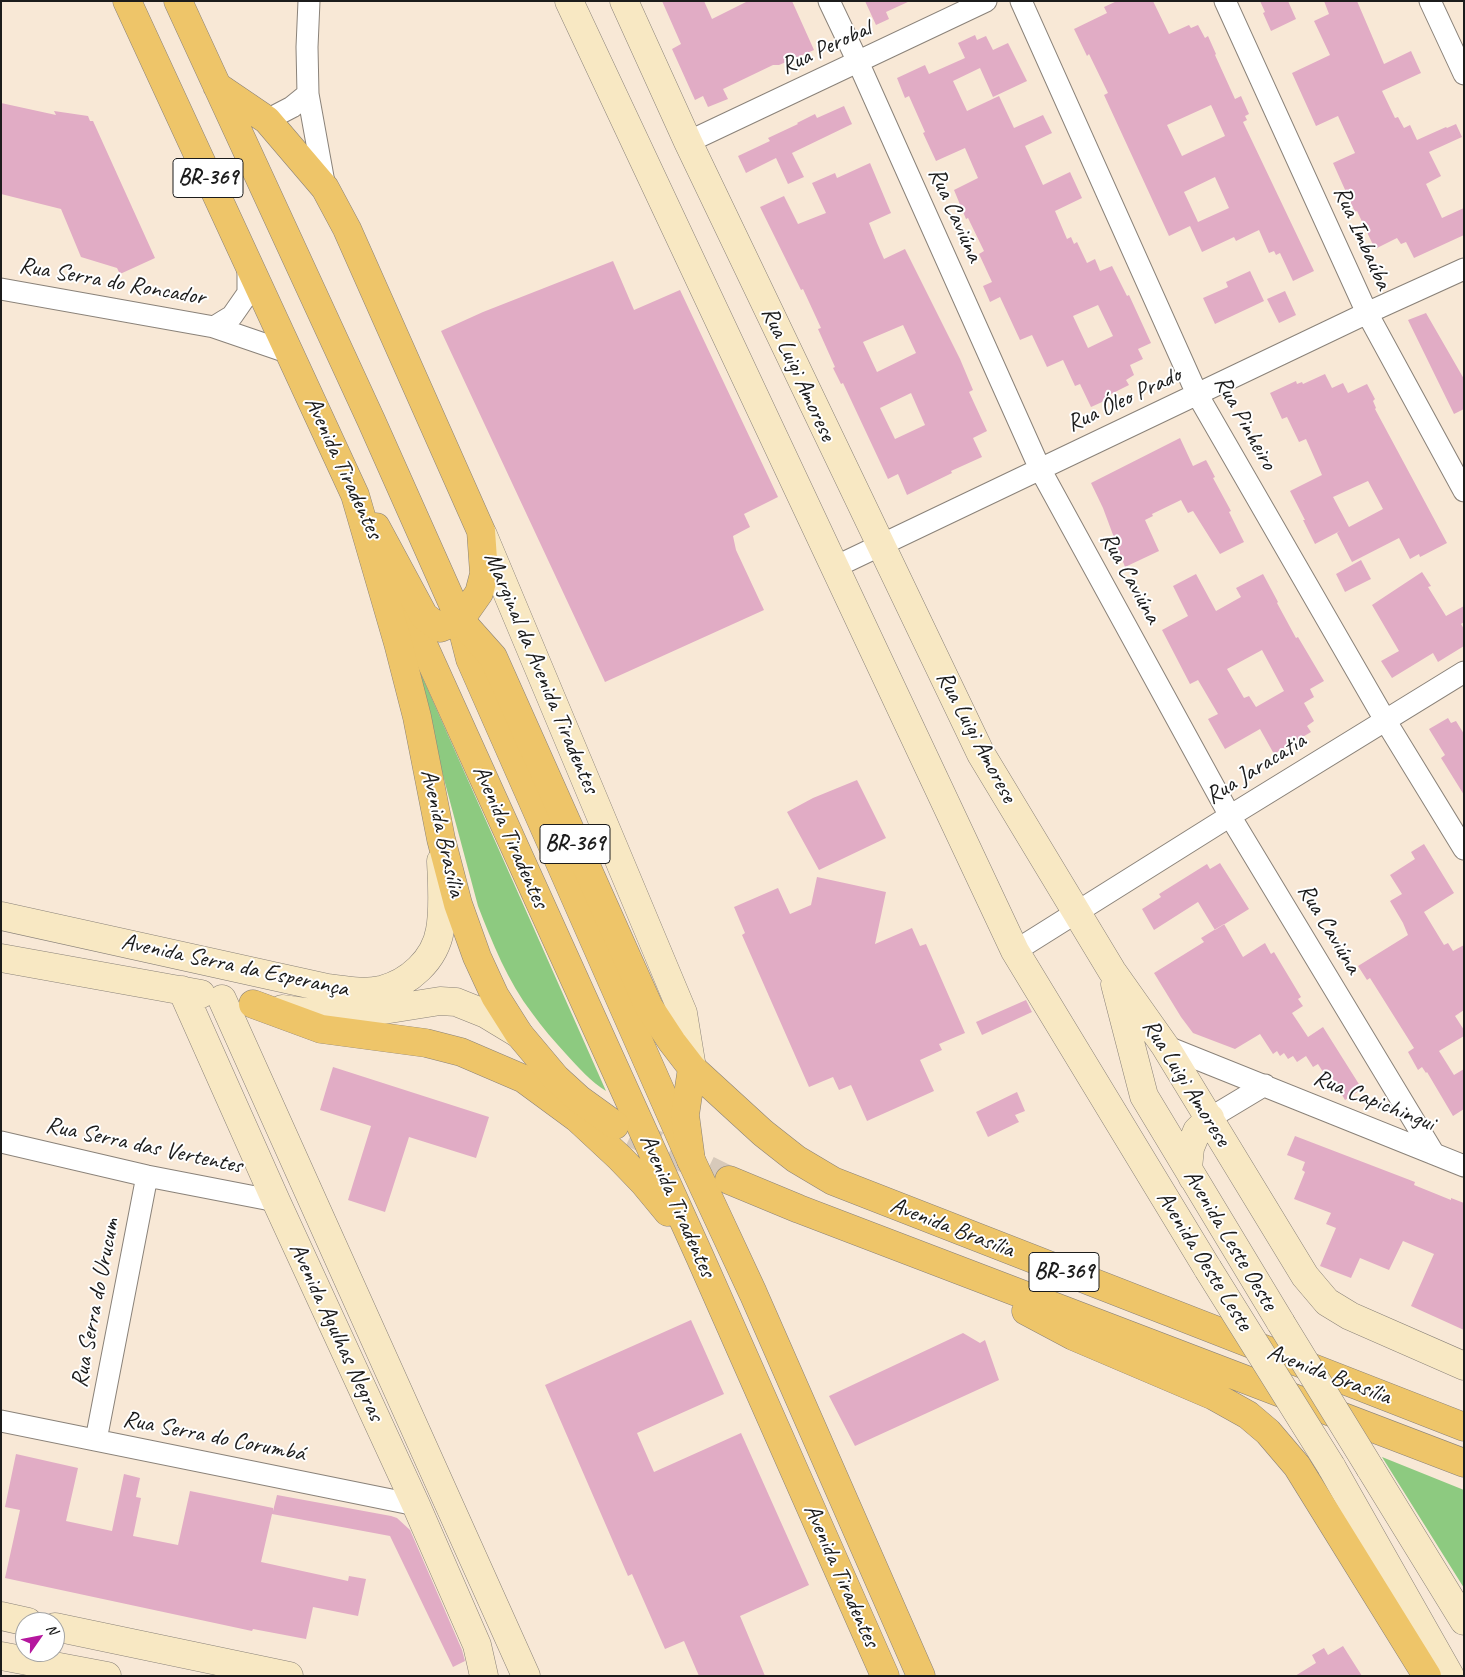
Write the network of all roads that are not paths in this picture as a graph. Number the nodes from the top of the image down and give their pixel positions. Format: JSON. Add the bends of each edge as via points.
{"nodes":[{"id":1,"x":127,"y":1,"type":"edge"},
{"id":2,"x":178,"y":1,"type":"edge"},
{"id":3,"x":310,"y":1,"type":"edge"},
{"id":4,"x":569,"y":1,"type":"edge"},
{"id":5,"x":612,"y":1,"type":"edge"},
{"id":6,"x":624,"y":1,"type":"edge"},
{"id":7,"x":828,"y":1,"type":"edge"},
{"id":8,"x":986,"y":1,"type":"edge"},
{"id":9,"x":1021,"y":1,"type":"edge"},
{"id":10,"x":1225,"y":1,"type":"edge"},
{"id":11,"x":1430,"y":1,"type":"edge"},
{"id":12,"x":651,"y":62,"type":"junction"},
{"id":13,"x":858,"y":62,"type":"junction"},
{"id":14,"x":1464,"y":74,"type":"edge"},
{"id":15,"x":216,"y":85,"type":"junction"},
{"id":16,"x":308,"y":94,"type":"junction"},
{"id":17,"x":266,"y":120,"type":"junction"},
{"id":18,"x":688,"y":142,"type":"junction"},
{"id":19,"x":325,"y":188,"type":"junction"},
{"id":20,"x":280,"y":223,"type":"junction"},
{"id":21,"x":248,"y":264,"type":"junction"},
{"id":22,"x":1464,"y":269,"type":"edge"},
{"id":23,"x":1,"y":289,"type":"edge"},
{"id":24,"x":1367,"y":313,"type":"junction"},
{"id":25,"x":214,"y":327,"type":"junction"},
{"id":26,"x":290,"y":353,"type":"junction"},
{"id":27,"x":1198,"y":394,"type":"junction"},
{"id":28,"x":1040,"y":468,"type":"junction"},
{"id":29,"x":1464,"y":491,"type":"edge"},
{"id":30,"x":355,"y":495,"type":"junction"},
{"id":31,"x":481,"y":531,"type":"junction"},
{"id":32,"x":880,"y":546,"type":"junction"},
{"id":33,"x":835,"y":567,"type":"junction"},
{"id":34,"x":460,"y":620,"type":"junction"},
{"id":35,"x":1464,"y":672,"type":"edge"},
{"id":36,"x":1385,"y":720,"type":"junction"},
{"id":37,"x":1230,"y":816,"type":"junction"},
{"id":38,"x":441,"y":839,"type":"junction"},
{"id":39,"x":1464,"y":849,"type":"edge"},
{"id":40,"x":1076,"y":912,"type":"junction"},
{"id":41,"x":1,"y":916,"type":"edge"},
{"id":42,"x":1015,"y":951,"type":"junction"},
{"id":43,"x":1,"y":958,"type":"edge"},
{"id":44,"x":1112,"y":970,"type":"junction"},
{"id":45,"x":182,"y":990,"type":"junction"},
{"id":46,"x":222,"y":999,"type":"junction"},
{"id":47,"x":253,"y":1004,"type":"junction"},
{"id":48,"x":519,"y":1034,"type":"junction"},
{"id":49,"x":1166,"y":1046,"type":"junction"},
{"id":50,"x":692,"y":1068,"type":"junction"},
{"id":51,"x":1265,"y":1085,"type":"junction"},
{"id":52,"x":1210,"y":1118,"type":"junction"},
{"id":53,"x":615,"y":1125,"type":"tunnel mouth"},
{"id":54,"x":1,"y":1142,"type":"edge"},
{"id":55,"x":1434,"y":1154,"type":"junction"},
{"id":56,"x":690,"y":1160,"type":"junction"},
{"id":57,"x":1464,"y":1166,"type":"edge"},
{"id":58,"x":147,"y":1176,"type":"junction"},
{"id":59,"x":729,"y":1180,"type":"tunnel mouth"},
{"id":60,"x":1196,"y":1183,"type":"junction"},
{"id":61,"x":276,"y":1201,"type":"junction"},
{"id":62,"x":697,"y":1251,"type":"junction"},
{"id":63,"x":912,"y":1251,"type":"junction"},
{"id":64,"x":753,"y":1293,"type":"junction"},
{"id":65,"x":361,"y":1308,"type":"junction"},
{"id":66,"x":331,"y":1321,"type":"junction"},
{"id":67,"x":1464,"y":1366,"type":"edge"},
{"id":68,"x":1,"y":1422,"type":"edge"},
{"id":69,"x":1464,"y":1428,"type":"edge"},
{"id":70,"x":96,"y":1440,"type":"junction"},
{"id":71,"x":1464,"y":1463,"type":"edge"},
{"id":72,"x":416,"y":1505,"type":"junction"},
{"id":73,"x":1,"y":1616,"type":"edge"},
{"id":74,"x":15,"y":1619,"type":"edge"},
{"id":75,"x":1464,"y":1621,"type":"edge"},
{"id":76,"x":65,"y":1630,"type":"edge"},
{"id":77,"x":1,"y":1656,"type":"edge"},
{"id":78,"x":107,"y":1676,"type":"edge"},
{"id":79,"x":289,"y":1676,"type":"edge"},
{"id":80,"x":484,"y":1676,"type":"edge"},
{"id":81,"x":526,"y":1676,"type":"edge"},
{"id":82,"x":885,"y":1676,"type":"edge"},
{"id":83,"x":920,"y":1676,"type":"edge"},
{"id":84,"x":1427,"y":1676,"type":"edge"},
{"id":85,"x":1450,"y":1676,"type":"edge"}],
"edges":[{"from":1,"to":21,"type":"main road","name":"Avenida Tiradentes","number":"BR-369"},
{"from":2,"to":15,"type":"main road","name":"Avenida Tiradentes","number":"BR-369"},
{"from":3,"to":16,"type":"street"},
{"from":4,"to":33,"type":"street","name":"Rua Luigi Amorese"},
{"from":5,"to":12,"type":"street"},
{"from":6,"to":12,"type":"street","name":"Rua Luigi Amorese"},
{"from":7,"to":13,"type":"street","name":"Rua Caviúna"},
{"from":8,"to":13,"type":"street","name":"Rua Perobal"},
{"from":9,"to":27,"type":"street","name":"Rua Pinheiro"},
{"from":10,"to":24,"type":"street","name":"Rua Imbaúba"},
{"from":11,"to":14,"type":"street"},
{"from":12,"to":18,"type":"street","name":"Rua Luigi Amorese"},
{"from":13,"to":18,"type":"street","name":"Rua Perobal"},
{"from":13,"to":28,"type":"street","name":"Rua Caviúna"},
{"from":15,"to":17,"type":"main road"},
{"from":15,"to":20,"type":"main road","name":"Avenida Tiradentes","number":"BR-369"},
{"from":16,"to":17,"type":"street","via":[[292,107]]},
{"from":16,"to":19,"type":"street"},
{"from":17,"to":19,"type":"main road"},
{"from":17,"to":20,"type":"main road"},
{"from":18,"to":32,"type":"street","name":"Rua Luigi Amorese"},
{"from":19,"to":31,"type":"main road","via":[[347,229]]},
{"from":20,"to":34,"type":"main road","name":"Avenida Tiradentes","number":"BR-369"},
{"from":21,"to":25,"type":"street","name":"Rua Serra do Roncador","via":[[248,293],[232,316]]},
{"from":21,"to":26,"type":"main road","name":"Avenida Tiradentes","number":"BR-369"},
{"from":22,"to":24,"type":"street","name":"Rua Óleo Prado"},
{"from":23,"to":25,"type":"street","name":"Rua Serra do Roncador"},
{"from":24,"to":27,"type":"street","name":"Rua Óleo Prado"},
{"from":24,"to":29,"type":"street","name":"Rua Imbaúba"},
{"from":25,"to":26,"type":"street","name":"Rua Serra do Roncador"},
{"from":26,"to":30,"type":"main road","name":"Avenida Tiradentes","number":"BR-369"},
{"from":27,"to":28,"type":"street","name":"Rua Óleo Prado"},
{"from":27,"to":36,"type":"street","name":"Rua Pinheiro"},
{"from":28,"to":32,"type":"street","name":"Rua Óleo Prado"},
{"from":28,"to":37,"type":"street","name":"Rua Caviúna"},
{"from":30,"to":34,"type":"main road","via":[[368,512],[424,616],[440,628]]},
{"from":30,"to":38,"type":"main road","name":"Avenida Brasília","number":"BR-369","via":[[417,717]]},
{"from":30,"to":62,"type":"main road","name":"Avenida Tiradentes"},
{"from":31,"to":34,"type":"main road","via":[[484,574],[479,593]]},
{"from":31,"to":50,"type":"street","name":"Marginal da Avenida Tiradentes","via":[[683,1013]]},
{"from":32,"to":33,"type":"street","name":"Rua Óleo Prado"},
{"from":32,"to":40,"type":"street","name":"Rua Luigi Amorese","via":[[981,754]]},
{"from":33,"to":42,"type":"street","name":"Rua Luigi Amorese"},
{"from":34,"to":50,"type":"main road","number":"BR-369","via":[[493,657],[649,1007]]},
{"from":34,"to":56,"type":"main road","name":"Avenida Tiradentes","via":[[470,659]]},
{"from":35,"to":36,"type":"street","name":"Rua Jaracatia"},
{"from":36,"to":37,"type":"street","name":"Rua Jaracatia"},
{"from":36,"to":39,"type":"street","name":"Rua Pinheiro"},
{"from":37,"to":40,"type":"street","name":"Rua Jaracatia"},
{"from":37,"to":55,"type":"street","name":"Rua Caviúna"},
{"from":38,"to":41,"type":"street","name":"Avenida Serra da Esperança","via":[[442,912],[435,947],[416,972],[380,990],[355,992],[327,988]]},
{"from":38,"to":48,"type":"main road","name":"Avenida Brasília","number":"BR-369","via":[[458,904],[477,957],[495,996]]},
{"from":40,"to":42,"type":"street","name":"Rua Jaracatia"},
{"from":40,"to":44,"type":"street","name":"Rua Luigi Amorese"},
{"from":42,"to":85,"type":"street","name":"Avenida Oeste Leste","bridge":true,"via":[[1331,1466]]},
{"from":43,"to":45,"type":"street","name":"Avenida Serra da Esperança"},
{"from":44,"to":49,"type":"street","name":"Rua Luigi Amorese"},
{"from":44,"to":60,"type":"street","name":"Avenida Leste Oeste","via":[[1144,1096]]},
{"from":45,"to":46,"type":"street","name":"Avenida Serra da Esperança"},
{"from":45,"to":61,"type":"street","name":"Avenida Agulhas Negras"},
{"from":46,"to":47,"type":"street","name":"Avenida Serra da Esperança"},
{"from":46,"to":65,"type":"street","name":"Avenida Agulhas Negras"},
{"from":47,"to":48,"type":"street","name":"Avenida Serra da Esperança","via":[[327,1015],[380,1011],[440,1001],[456,1002],[486,1014]]},
{"from":47,"to":62,"type":"main road","via":[[321,1029],[426,1043],[461,1052],[524,1079],[577,1118],[620,1158],[644,1183]]},
{"from":48,"to":53,"type":"main road","name":"Avenida Brasília","number":"BR-369","via":[[556,1078]]},
{"from":49,"to":51,"type":"street","name":"Rua Capichingui"},
{"from":49,"to":52,"type":"street","name":"Rua Luigi Amorese"},
{"from":50,"to":56,"type":"main road","via":[[685,1115]]},
{"from":50,"to":69,"type":"main road","name":"Avenida Brasília","number":"BR-369","via":[[763,1133],[832,1181]]},
{"from":51,"to":52,"type":"street"},
{"from":51,"to":55,"type":"street","name":"Rua Capichingui"},
{"from":52,"to":60,"type":"street","via":[[1197,1131],[1190,1148],[1188,1168]]},
{"from":52,"to":67,"type":"street","name":"Rua Luigi Amorese","via":[[1305,1276],[1327,1302],[1374,1328]]},
{"from":54,"to":58,"type":"street","name":"Rua Serra das Vertentes"},
{"from":55,"to":57,"type":"street","name":"Rua Capichingui"},
{"from":56,"to":64,"type":"main road","name":"Avenida Tiradentes"},
{"from":58,"to":61,"type":"street","name":"Rua Serra das Vertentes"},
{"from":58,"to":70,"type":"street","name":"Rua Serra do Urucum"},
{"from":59,"to":63,"type":"main road","name":"Avenida Brasília","number":"BR-369"},
{"from":60,"to":75,"type":"street","name":"Avenida Leste Oeste","bridge":true},
{"from":61,"to":66,"type":"street","name":"Avenida Agulhas Negras"},
{"from":62,"to":64,"type":"main road","via":[[729,1264]]},
{"from":62,"to":82,"type":"main road","name":"Avenida Tiradentes"},
{"from":63,"to":71,"type":"main road","name":"Avenida Brasília","number":"BR-369"},
{"from":63,"to":84,"type":"main road","via":[[1073,1336],[1214,1396],[1248,1415],[1268,1432],[1297,1466]]},
{"from":64,"to":83,"type":"main road","name":"Avenida Tiradentes"},
{"from":65,"to":66,"type":"street"},
{"from":65,"to":81,"type":"street","name":"Avenida Agulhas Negras"},
{"from":66,"to":72,"type":"street","name":"Avenida Agulhas Negras"},
{"from":68,"to":70,"type":"street","name":"Rua Serra do Corumbá"},
{"from":70,"to":72,"type":"street","name":"Rua Serra do Corumbá"},
{"from":72,"to":80,"type":"street","name":"Avenida Agulhas Negras","via":[[477,1645]]},
{"from":73,"to":74,"type":"street"},
{"from":76,"to":79,"type":"street"},
{"from":77,"to":78,"type":"street"}]}
